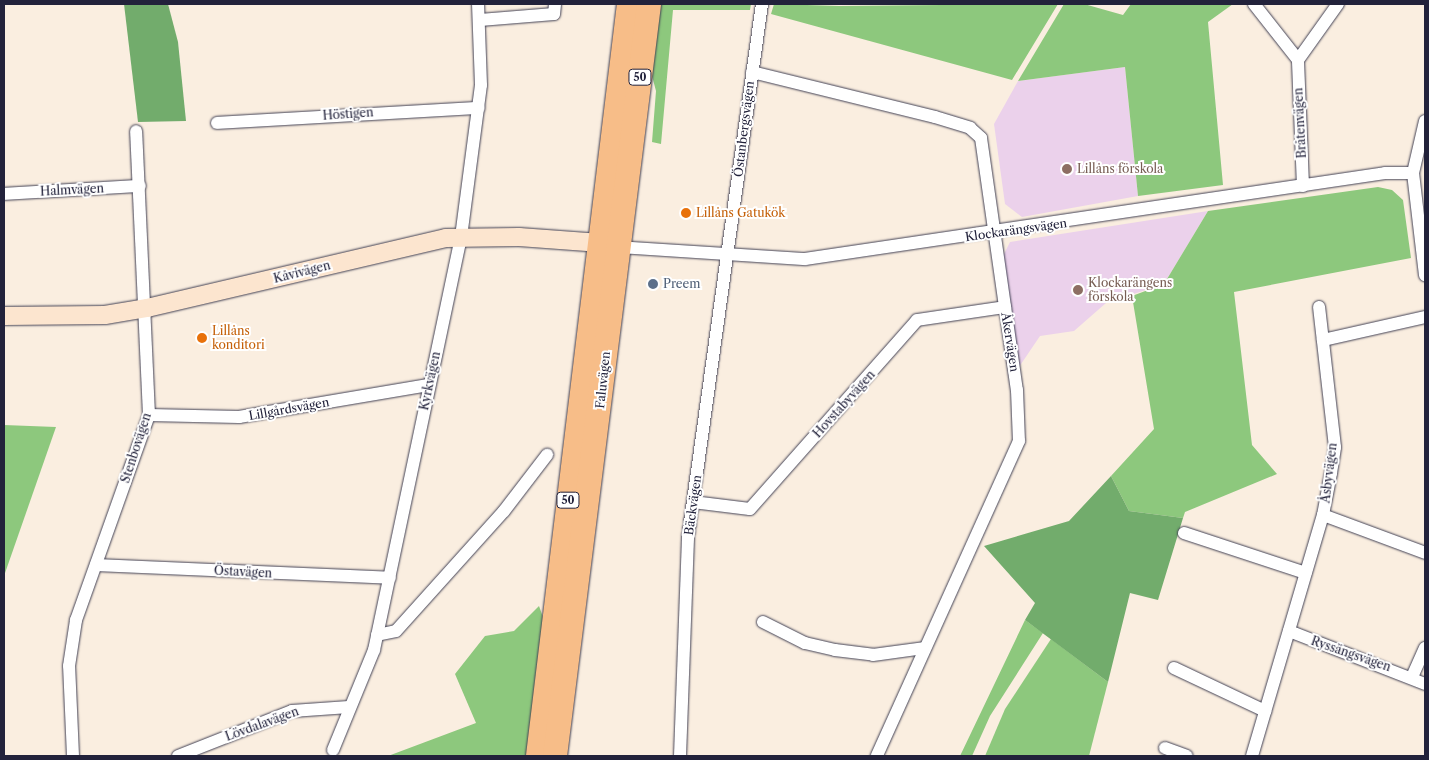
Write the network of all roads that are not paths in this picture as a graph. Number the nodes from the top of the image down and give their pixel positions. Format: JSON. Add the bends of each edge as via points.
{"nodes":[{"id":1,"x":478,"y":4,"type":"edge"},
{"id":2,"x":555,"y":4,"type":"edge"},
{"id":3,"x":629,"y":4,"type":"edge"},
{"id":4,"x":649,"y":4,"type":"edge"},
{"id":5,"x":762,"y":4,"type":"edge"},
{"id":6,"x":1254,"y":4,"type":"edge"},
{"id":7,"x":1338,"y":4,"type":"edge"},
{"id":8,"x":480,"y":20,"type":"junction"},
{"id":9,"x":1298,"y":60,"type":"junction"},
{"id":10,"x":752,"y":72,"type":"junction"},
{"id":11,"x":479,"y":108,"type":"junction"},
{"id":12,"x":1425,"y":121,"type":"edge"},
{"id":13,"x":217,"y":122,"type":"dead end"},
{"id":14,"x":136,"y":131,"type":"dead end"},
{"id":15,"x":621,"y":159,"type":"junction"},
{"id":16,"x":1413,"y":173,"type":"junction"},
{"id":17,"x":140,"y":186,"type":"junction"},
{"id":18,"x":1303,"y":186,"type":"junction"},
{"id":19,"x":4,"y":194,"type":"edge"},
{"id":20,"x":994,"y":233,"type":"junction"},
{"id":21,"x":461,"y":237,"type":"junction"},
{"id":22,"x":609,"y":245,"type":"junction"},
{"id":23,"x":728,"y":255,"type":"junction"},
{"id":24,"x":1425,"y":275,"type":"edge"},
{"id":25,"x":1005,"y":307,"type":"junction"},
{"id":26,"x":1319,"y":307,"type":"dead end"},
{"id":27,"x":148,"y":308,"type":"junction"},
{"id":28,"x":4,"y":316,"type":"edge"},
{"id":29,"x":1425,"y":316,"type":"edge"},
{"id":30,"x":1323,"y":340,"type":"junction"},
{"id":31,"x":428,"y":385,"type":"junction"},
{"id":32,"x":149,"y":415,"type":"junction"},
{"id":33,"x":547,"y":455,"type":"dead end"},
{"id":34,"x":693,"y":502,"type":"junction"},
{"id":35,"x":1323,"y":515,"type":"junction"},
{"id":36,"x":1184,"y":533,"type":"dead end"},
{"id":37,"x":1425,"y":553,"type":"edge"},
{"id":38,"x":96,"y":565,"type":"junction"},
{"id":39,"x":1306,"y":573,"type":"junction"},
{"id":40,"x":390,"y":578,"type":"junction"},
{"id":41,"x":763,"y":622,"type":"dead end"},
{"id":42,"x":1289,"y":631,"type":"junction"},
{"id":43,"x":377,"y":635,"type":"junction"},
{"id":44,"x":924,"y":648,"type":"junction"},
{"id":45,"x":1425,"y":648,"type":"edge"},
{"id":46,"x":1174,"y":668,"type":"dead end"},
{"id":47,"x":1412,"y":677,"type":"junction"},
{"id":48,"x":1425,"y":684,"type":"edge"},
{"id":49,"x":348,"y":707,"type":"junction"},
{"id":50,"x":1265,"y":711,"type":"junction"},
{"id":51,"x":1165,"y":748,"type":"dead end"},
{"id":52,"x":333,"y":750,"type":"dead end"},
{"id":53,"x":73,"y":756,"type":"edge"},
{"id":54,"x":178,"y":756,"type":"edge"},
{"id":55,"x":538,"y":756,"type":"edge"},
{"id":56,"x":555,"y":756,"type":"edge"},
{"id":57,"x":680,"y":756,"type":"edge"},
{"id":58,"x":877,"y":756,"type":"edge"},
{"id":59,"x":1187,"y":756,"type":"edge"},
{"id":60,"x":1252,"y":756,"type":"edge"}],
"edges":[{"from":1,"to":8,"type":"street","name":"Kyrkvägen"},
{"from":2,"to":8,"type":"street","via":[[554,14]]},
{"from":3,"to":15,"type":"highway","name":"Faluvägen","number":"50"},
{"from":4,"to":15,"type":"highway","name":"Faluvägen","number":"50"},
{"from":5,"to":10,"type":"street","name":"Östanbergsvägen"},
{"from":6,"to":9,"type":"street"},
{"from":7,"to":9,"type":"street"},
{"from":8,"to":11,"type":"street","name":"Kyrkvägen"},
{"from":9,"to":18,"type":"street","name":"Bråtenvägen"},
{"from":10,"to":20,"type":"street","name":"Åkervägen","via":[[970,128],[980,138]]},
{"from":10,"to":23,"type":"street","name":"Östanbergsvägen"},
{"from":11,"to":13,"type":"street","name":"Höstigen"},
{"from":11,"to":21,"type":"street","name":"Kyrkvägen"},
{"from":12,"to":16,"type":"street"},
{"from":14,"to":17,"type":"street","name":"Stenbovägen"},
{"from":15,"to":22,"type":"highway","name":"Faluvägen","number":"50"},
{"from":16,"to":18,"type":"street","name":"Klockarängsvägen"},
{"from":16,"to":24,"type":"street"},
{"from":17,"to":19,"type":"street","name":"Halmvägen"},
{"from":17,"to":27,"type":"street","name":"Stenbovägen"},
{"from":18,"to":20,"type":"street","name":"Klockarängsvägen"},
{"from":20,"to":23,"type":"street","name":"Klockarängsvägen","via":[[806,259]]},
{"from":20,"to":25,"type":"street","name":"Åkervägen"},
{"from":21,"to":22,"type":"street","name":"Kåvivägen"},
{"from":21,"to":27,"type":"street","name":"Kåvivägen"},
{"from":21,"to":31,"type":"street","name":"Kyrkvägen"},
{"from":22,"to":23,"type":"street","name":"Klockarängsvägen"},
{"from":22,"to":55,"type":"highway","name":"Faluvägen","number":"50"},
{"from":22,"to":56,"type":"highway","name":"Faluvägen","number":"50"},
{"from":23,"to":34,"type":"street","name":"Bäckvägen"},
{"from":25,"to":34,"type":"street","name":"Hovstabyvägen","via":[[917,320],[750,509]]},
{"from":25,"to":44,"type":"street","name":"Åkervägen","via":[[1017,390],[1019,441]]},
{"from":26,"to":30,"type":"street","name":"Åsbyvägen"},
{"from":27,"to":28,"type":"street","name":"Kåvivägen","via":[[105,315]]},
{"from":27,"to":32,"type":"street","name":"Stenbovägen"},
{"from":29,"to":30,"type":"street"},
{"from":30,"to":35,"type":"street","name":"Åsbyvägen","via":[[1335,447]]},
{"from":31,"to":32,"type":"street","name":"Lillgårdsvägen","via":[[239,418]]},
{"from":31,"to":40,"type":"street","name":"Kyrkvägen"},
{"from":32,"to":38,"type":"street","name":"Stenbovägen"},
{"from":33,"to":43,"type":"street","via":[[504,511],[396,631]]},
{"from":34,"to":57,"type":"street","name":"Bäckvägen","via":[[685,588]]},
{"from":35,"to":37,"type":"street"},
{"from":35,"to":39,"type":"street","name":"Åsbyvägen"},
{"from":36,"to":39,"type":"street"},
{"from":38,"to":40,"type":"street","name":"Östavägen"},
{"from":38,"to":53,"type":"street","name":"Stenbovägen","via":[[76,620],[69,666]]},
{"from":39,"to":42,"type":"street","name":"Åsbyvägen"},
{"from":40,"to":43,"type":"street","name":"Kyrkvägen"},
{"from":41,"to":44,"type":"street","via":[[805,643],[835,650],[873,656]]},
{"from":42,"to":47,"type":"street","name":"Ryssängsvägen"},
{"from":42,"to":50,"type":"street","name":"Åsbyvägen"},
{"from":43,"to":49,"type":"street","name":"Kyrkvägen"},
{"from":44,"to":58,"type":"street","name":"Åkervägen"},
{"from":45,"to":47,"type":"street"},
{"from":46,"to":50,"type":"street"},
{"from":47,"to":48,"type":"street","name":"Ryssängsvägen"},
{"from":49,"to":52,"type":"street","name":"Kyrkvägen"},
{"from":49,"to":54,"type":"street","name":"Lövdalavägen","via":[[292,711]]},
{"from":50,"to":60,"type":"street","name":"Åsbyvägen"},
{"from":51,"to":59,"type":"street"}]}
